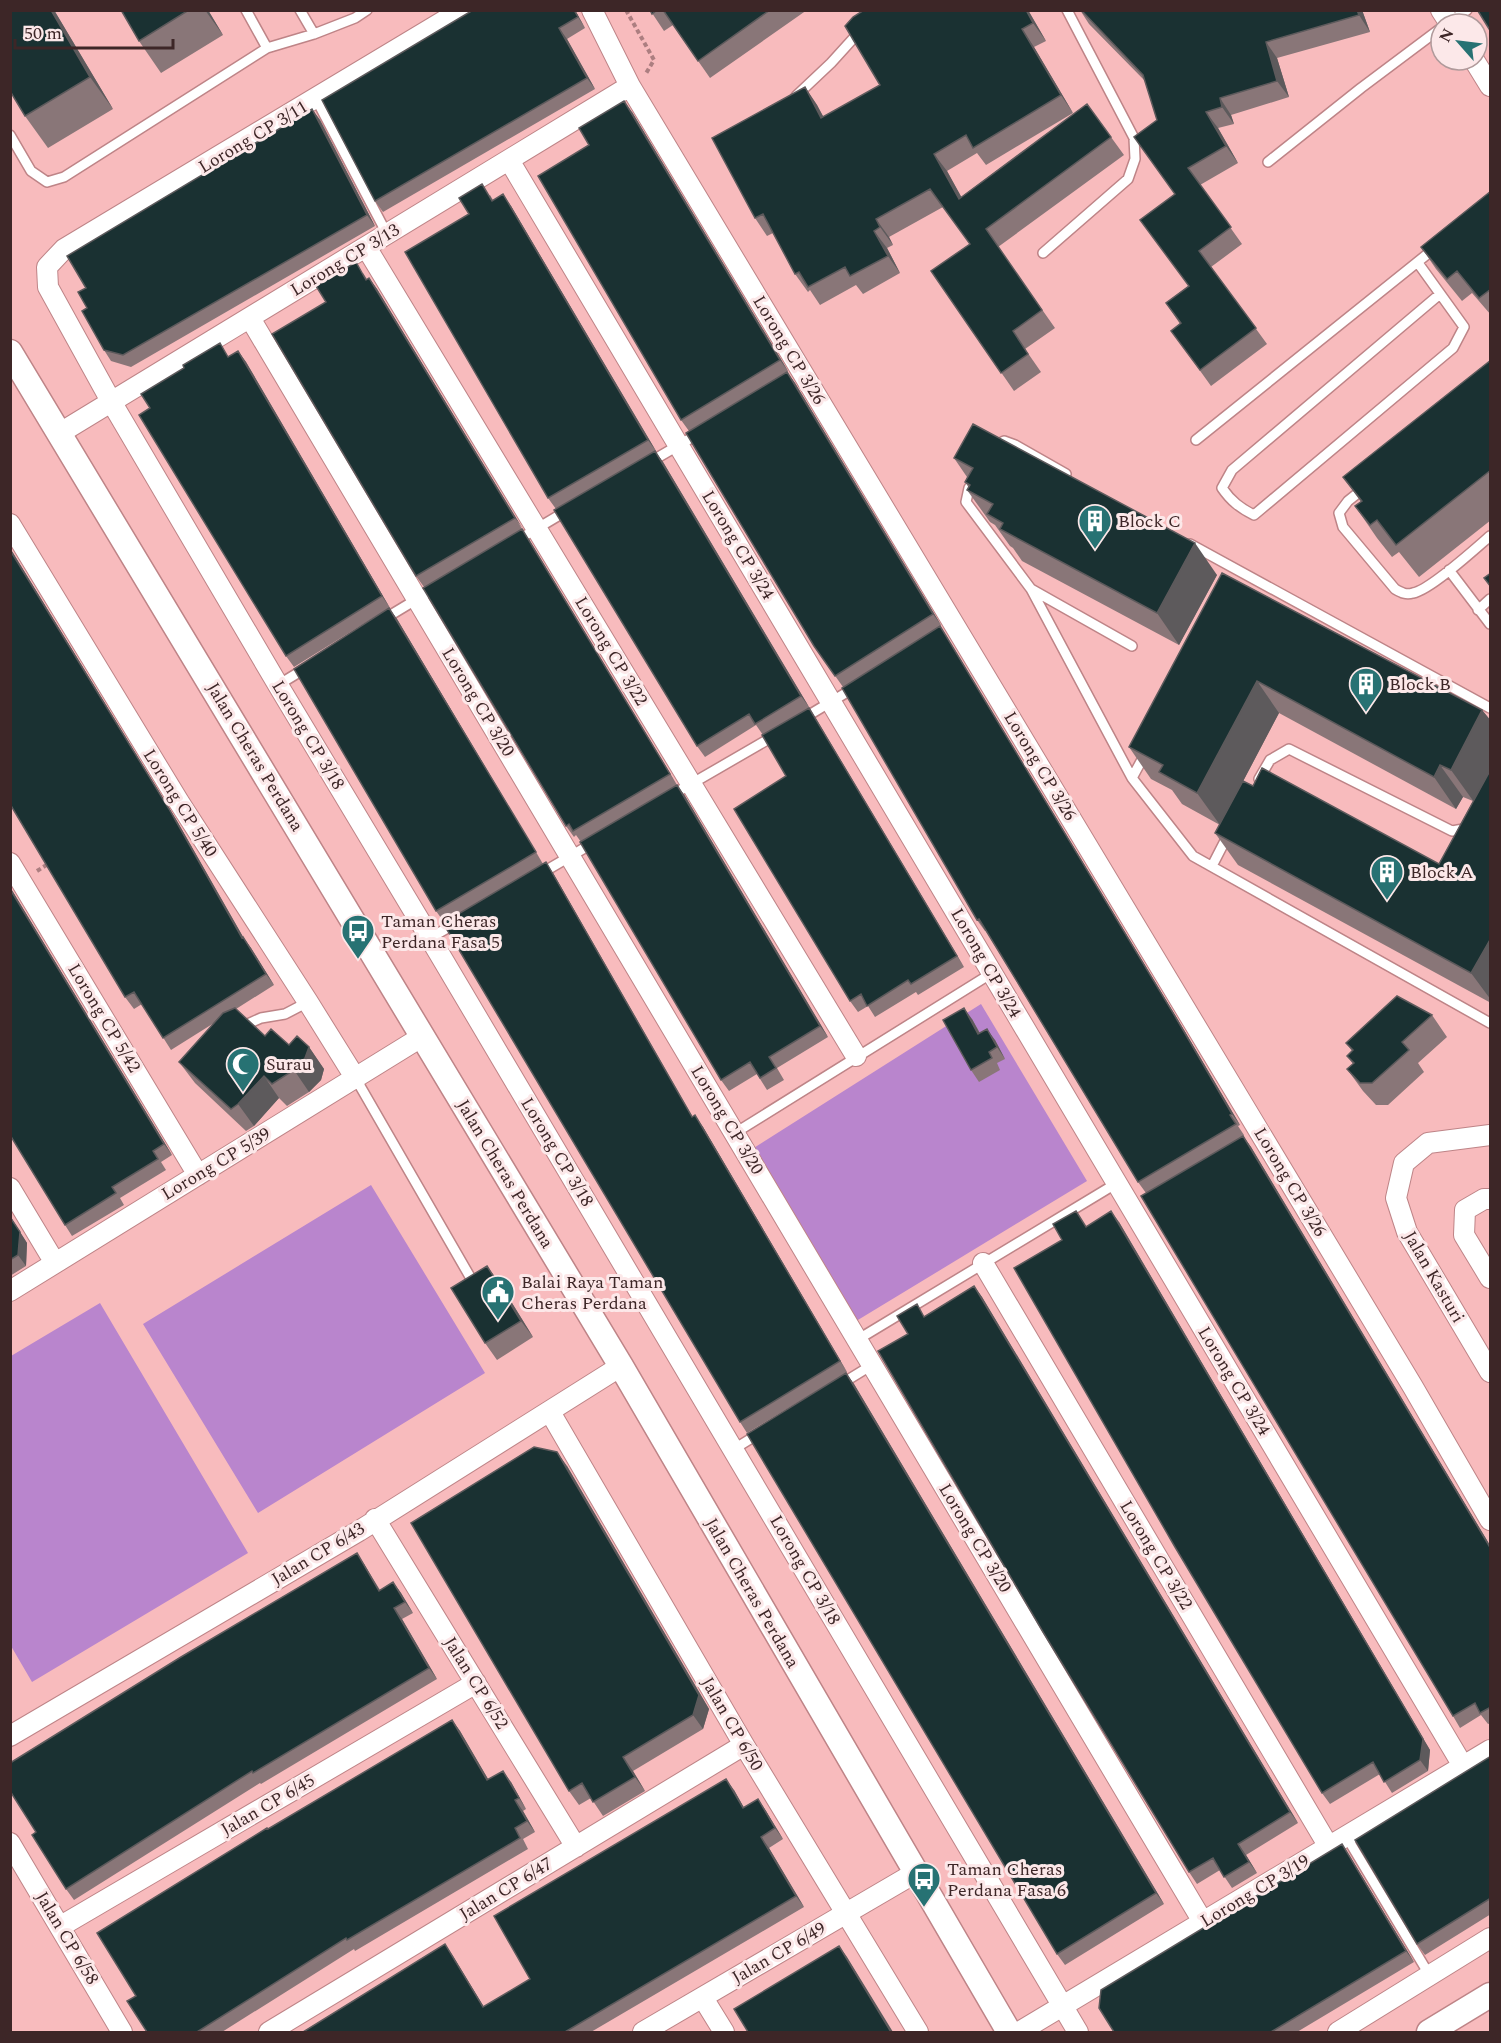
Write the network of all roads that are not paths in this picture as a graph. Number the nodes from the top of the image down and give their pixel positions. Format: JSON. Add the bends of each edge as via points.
{"nodes":[{"id":1,"x":246,"y":10,"type":"edge"},
{"id":2,"x":300,"y":10,"type":"edge"},
{"id":3,"x":367,"y":10,"type":"edge"},
{"id":4,"x":462,"y":10,"type":"edge"},
{"id":5,"x":592,"y":10,"type":"edge"},
{"id":6,"x":1067,"y":10,"type":"edge"},
{"id":7,"x":867,"y":23,"type":"edge"},
{"id":8,"x":314,"y":34,"type":"junction"},
{"id":9,"x":1429,"y":34,"type":"edge"},
{"id":10,"x":267,"y":48,"type":"junction"},
{"id":11,"x":1482,"y":72,"type":"edge"},
{"id":12,"x":630,"y":86,"type":"junction"},
{"id":13,"x":1491,"y":86,"type":"edge"},
{"id":14,"x":316,"y":99,"type":"junction"},
{"id":15,"x":785,"y":106,"type":"edge"},
{"id":16,"x":10,"y":135,"type":"edge"},
{"id":17,"x":509,"y":160,"type":"junction"},
{"id":18,"x":1268,"y":162,"type":"dead end"},
{"id":19,"x":387,"y":234,"type":"junction"},
{"id":20,"x":1439,"y":245,"type":"edge"},
{"id":21,"x":366,"y":247,"type":"junction"},
{"id":22,"x":1043,"y":253,"type":"dead end"},
{"id":23,"x":1418,"y":263,"type":"junction"},
{"id":24,"x":46,"y":267,"type":"joint"},
{"id":25,"x":1440,"y":294,"type":"junction"},
{"id":26,"x":250,"y":318,"type":"junction"},
{"id":27,"x":10,"y":352,"type":"edge"},
{"id":28,"x":112,"y":403,"type":"junction"},
{"id":29,"x":710,"y":427,"type":"edge"},
{"id":30,"x":60,"y":433,"type":"junction"},
{"id":31,"x":1196,"y":440,"type":"dead end"},
{"id":32,"x":679,"y":446,"type":"junction"},
{"id":33,"x":988,"y":455,"type":"edge"},
{"id":34,"x":638,"y":469,"type":"edge"},
{"id":35,"x":978,"y":472,"type":"edge"},
{"id":36,"x":1375,"y":479,"type":"edge"},
{"id":37,"x":1077,"y":480,"type":"edge"},
{"id":38,"x":578,"y":504,"type":"edge"},
{"id":39,"x":10,"y":524,"type":"edge"},
{"id":40,"x":537,"y":528,"type":"junction"},
{"id":41,"x":1491,"y":536,"type":"edge"},
{"id":42,"x":1180,"y":539,"type":"edge"},
{"id":43,"x":507,"y":546,"type":"edge"},
{"id":44,"x":1449,"y":570,"type":"junction"},
{"id":45,"x":1245,"y":574,"type":"junction"},
{"id":46,"x":447,"y":581,"type":"edge"},
{"id":47,"x":1239,"y":584,"type":"edge"},
{"id":48,"x":1031,"y":589,"type":"junction"},
{"id":49,"x":417,"y":599,"type":"junction"},
{"id":50,"x":1491,"y":599,"type":"edge"},
{"id":51,"x":1478,"y":610,"type":"junction"},
{"id":52,"x":379,"y":622,"type":"edge"},
{"id":53,"x":1491,"y":624,"type":"edge"},
{"id":54,"x":1132,"y":646,"type":"dead end"},
{"id":55,"x":313,"y":664,"type":"edge"},
{"id":56,"x":860,"y":684,"type":"edge"},
{"id":57,"x":278,"y":685,"type":"junction"},
{"id":58,"x":832,"y":702,"type":"junction"},
{"id":59,"x":1491,"y":708,"type":"edge"},
{"id":60,"x":791,"y":726,"type":"edge"},
{"id":61,"x":781,"y":731,"type":"edge"},
{"id":62,"x":1149,"y":748,"type":"edge"},
{"id":63,"x":1132,"y":778,"type":"junction"},
{"id":64,"x":691,"y":784,"type":"junction"},
{"id":65,"x":1254,"y":789,"type":"edge"},
{"id":66,"x":661,"y":802,"type":"edge"},
{"id":67,"x":1477,"y":819,"type":"edge"},
{"id":68,"x":1233,"y":827,"type":"edge"},
{"id":69,"x":600,"y":838,"type":"edge"},
{"id":70,"x":570,"y":856,"type":"junction"},
{"id":71,"x":10,"y":862,"type":"edge"},
{"id":72,"x":1212,"y":866,"type":"junction"},
{"id":73,"x":530,"y":880,"type":"edge"},
{"id":74,"x":460,"y":920,"type":"edge"},
{"id":75,"x":430,"y":938,"type":"junction"},
{"id":76,"x":992,"y":973,"type":"junction"},
{"id":77,"x":308,"y":1002,"type":"junction"},
{"id":78,"x":1491,"y":1023,"type":"edge"},
{"id":79,"x":229,"y":1032,"type":"edge"},
{"id":80,"x":423,"y":1036,"type":"junction"},
{"id":81,"x":856,"y":1056,"type":"junction"},
{"id":82,"x":356,"y":1079,"type":"junction"},
{"id":83,"x":735,"y":1133,"type":"junction"},
{"id":84,"x":1491,"y":1135,"type":"edge"},
{"id":85,"x":198,"y":1174,"type":"junction"},
{"id":86,"x":1117,"y":1183,"type":"junction"},
{"id":87,"x":10,"y":1188,"type":"edge"},
{"id":88,"x":1491,"y":1200,"type":"edge"},
{"id":89,"x":55,"y":1263,"type":"junction"},
{"id":90,"x":983,"y":1263,"type":"junction"},
{"id":91,"x":1491,"y":1278,"type":"edge"},
{"id":92,"x":472,"y":1282,"type":"edge"},
{"id":93,"x":10,"y":1291,"type":"edge"},
{"id":94,"x":857,"y":1340,"type":"junction"},
{"id":95,"x":872,"y":1365,"type":"junction"},
{"id":96,"x":621,"y":1366,"type":"junction"},
{"id":97,"x":1491,"y":1372,"type":"edge"},
{"id":98,"x":833,"y":1389,"type":"edge"},
{"id":99,"x":550,"y":1412,"type":"junction"},
{"id":100,"x":773,"y":1425,"type":"edge"},
{"id":101,"x":734,"y":1449,"type":"junction"},
{"id":102,"x":375,"y":1519,"type":"junction"},
{"id":103,"x":1491,"y":1520,"type":"edge"},
{"id":104,"x":476,"y":1683,"type":"junction"},
{"id":105,"x":10,"y":1736,"type":"edge"},
{"id":106,"x":744,"y":1745,"type":"junction"},
{"id":107,"x":1491,"y":1750,"type":"edge"},
{"id":108,"x":1463,"y":1766,"type":"junction"},
{"id":109,"x":1346,"y":1836,"type":"junction"},
{"id":110,"x":10,"y":1843,"type":"edge"},
{"id":111,"x":576,"y":1846,"type":"junction"},
{"id":112,"x":1329,"y":1847,"type":"junction"},
{"id":113,"x":915,"y":1873,"type":"junction"},
{"id":114,"x":846,"y":1914,"type":"junction"},
{"id":115,"x":1203,"y":1922,"type":"junction"},
{"id":116,"x":61,"y":1926,"type":"junction"},
{"id":117,"x":1491,"y":1938,"type":"edge"},
{"id":118,"x":1430,"y":1976,"type":"junction"},
{"id":119,"x":1491,"y":1995,"type":"edge"},
{"id":120,"x":703,"y":1998,"type":"junction"},
{"id":121,"x":1062,"y":2007,"type":"junction"},
{"id":122,"x":122,"y":2032,"type":"edge"},
{"id":123,"x":269,"y":2032,"type":"edge"},
{"id":124,"x":643,"y":2032,"type":"edge"},
{"id":125,"x":724,"y":2032,"type":"edge"},
{"id":126,"x":918,"y":2032,"type":"edge"},
{"id":127,"x":1009,"y":2032,"type":"edge"},
{"id":128,"x":1019,"y":2032,"type":"edge"},
{"id":129,"x":1078,"y":2032,"type":"edge"},
{"id":130,"x":1338,"y":2032,"type":"edge"},
{"id":131,"x":1429,"y":2032,"type":"edge"}],
"edges":[{"from":1,"to":10,"type":"lane"},
{"from":2,"to":8,"type":"lane"},
{"from":3,"to":8,"type":"lane"},
{"from":4,"to":14,"type":"street","name":"Lorong CP 3/11"},
{"from":5,"to":12,"type":"street","name":"Lorong CP 3/26"},
{"from":6,"to":22,"type":"lane","via":[[1134,138],[1135,159],[1128,179]]},
{"from":7,"to":15,"type":"lane"},
{"from":8,"to":10,"type":"lane"},
{"from":9,"to":18,"type":"lane"},
{"from":10,"to":16,"type":"lane","via":[[64,177],[47,182],[31,171]]},
{"from":11,"to":13,"type":"street"},
{"from":12,"to":17,"type":"street","name":"Lorong CP 3/13"},
{"from":12,"to":103,"type":"street","name":"Lorong CP 3/26","via":[[796,374]]},
{"from":14,"to":19,"type":"lane"},
{"from":14,"to":24,"type":"street","name":"Lorong CP 3/11","via":[[64,249]]},
{"from":17,"to":19,"type":"street","name":"Lorong CP 3/13"},
{"from":17,"to":32,"type":"street","name":"Lorong CP 3/24"},
{"from":19,"to":21,"type":"street","name":"Lorong CP 3/13"},
{"from":20,"to":23,"type":"lane"},
{"from":21,"to":26,"type":"street","name":"Lorong CP 3/13"},
{"from":21,"to":40,"type":"street","name":"Lorong CP 3/22"},
{"from":23,"to":25,"type":"lane"},
{"from":23,"to":31,"type":"lane"},
{"from":24,"to":28,"type":"street","name":"Lorong CP 3/18","via":[[48,287]]},
{"from":25,"to":25,"type":"lane","via":[[1464,327],[1453,348],[1254,515],[1231,500],[1222,488],[1232,470]]},
{"from":26,"to":28,"type":"street","name":"Lorong CP 3/13"},
{"from":26,"to":49,"type":"street","name":"Lorong CP 3/20"},
{"from":27,"to":30,"type":"street","name":"Jalan Cheras Perdana"},
{"from":28,"to":30,"type":"street","name":"Lorong CP 3/13"},
{"from":28,"to":57,"type":"street","name":"Lorong CP 3/18"},
{"from":29,"to":32,"type":"lane"},
{"from":30,"to":80,"type":"street","name":"Jalan Cheras Perdana"},
{"from":32,"to":34,"type":"lane"},
{"from":32,"to":58,"type":"street","name":"Lorong CP 3/24"},
{"from":33,"to":37,"type":"lane","via":[[993,446],[1004,441]]},
{"from":35,"to":48,"type":"lane","via":[[966,502]]},
{"from":36,"to":44,"type":"lane","via":[[1339,513],[1343,527],[1395,589],[1404,594],[1416,593]]},
{"from":38,"to":40,"type":"lane"},
{"from":39,"to":77,"type":"street","name":"Lorong CP 5/40","via":[[175,796]]},
{"from":40,"to":43,"type":"lane"},
{"from":40,"to":64,"type":"street","name":"Lorong CP 3/22"},
{"from":41,"to":44,"type":"lane"},
{"from":42,"to":45,"type":"lane"},
{"from":44,"to":51,"type":"lane"},
{"from":45,"to":47,"type":"lane"},
{"from":45,"to":59,"type":"lane"},
{"from":46,"to":49,"type":"lane"},
{"from":48,"to":54,"type":"lane"},
{"from":48,"to":63,"type":"lane"},
{"from":49,"to":52,"type":"lane"},
{"from":49,"to":70,"type":"street","name":"Lorong CP 3/20"},
{"from":50,"to":51,"type":"lane"},
{"from":51,"to":53,"type":"lane"},
{"from":55,"to":57,"type":"lane"},
{"from":56,"to":58,"type":"lane"},
{"from":57,"to":75,"type":"street","name":"Lorong CP 3/18"},
{"from":58,"to":60,"type":"lane"},
{"from":58,"to":76,"type":"street","name":"Lorong CP 3/24"},
{"from":61,"to":64,"type":"lane"},
{"from":62,"to":63,"type":"lane"},
{"from":63,"to":72,"type":"lane","via":[[1193,856]]},
{"from":64,"to":66,"type":"lane"},
{"from":64,"to":81,"type":"street","name":"Lorong CP 3/22"},
{"from":65,"to":67,"type":"lane","via":[[1270,760],[1289,749],[1452,831],[1472,827]]},
{"from":68,"to":72,"type":"lane"},
{"from":69,"to":70,"type":"lane"},
{"from":70,"to":73,"type":"lane"},
{"from":70,"to":83,"type":"street","name":"Lorong CP 3/20"},
{"from":71,"to":85,"type":"street","name":"Lorong CP 5/42"},
{"from":72,"to":78,"type":"lane"},
{"from":74,"to":75,"type":"lane"},
{"from":75,"to":101,"type":"street","name":"Lorong CP 3/18"},
{"from":76,"to":81,"type":"lane"},
{"from":76,"to":86,"type":"street","name":"Lorong CP 3/24"},
{"from":77,"to":79,"type":"lane","via":[[285,1014],[261,1018]]},
{"from":77,"to":82,"type":"street","name":"Lorong CP 5/40"},
{"from":80,"to":82,"type":"street","name":"Lorong CP 5/39"},
{"from":80,"to":96,"type":"street","name":"Jalan Cheras Perdana"},
{"from":81,"to":83,"type":"lane"},
{"from":82,"to":85,"type":"street","name":"Lorong CP 5/39"},
{"from":82,"to":92,"type":"lane"},
{"from":83,"to":94,"type":"street","name":"Lorong CP 3/20"},
{"from":84,"to":97,"type":"street","name":"Jalan Kasturi","via":[[1428,1143],[1404,1163],[1396,1198],[1407,1232]]},
{"from":85,"to":89,"type":"street","name":"Lorong CP 5/39"},
{"from":86,"to":90,"type":"lane"},
{"from":86,"to":108,"type":"street","name":"Lorong CP 3/24","via":[[1138,1206]]},
{"from":87,"to":89,"type":"street"},
{"from":88,"to":91,"type":"street","via":[[1484,1199],[1465,1210],[1464,1234]]},
{"from":89,"to":93,"type":"street","name":"Lorong CP 5/39"},
{"from":90,"to":94,"type":"lane"},
{"from":90,"to":112,"type":"street","name":"Lorong CP 3/22"},
{"from":94,"to":95,"type":"street","name":"Lorong CP 3/20"},
{"from":95,"to":98,"type":"lane"},
{"from":95,"to":115,"type":"street","name":"Lorong CP 3/20"},
{"from":96,"to":99,"type":"street","name":"Jalan CP 6/43"},
{"from":96,"to":113,"type":"street","name":"Jalan Cheras Perdana"},
{"from":99,"to":102,"type":"street","name":"Jalan CP 6/43"},
{"from":99,"to":106,"type":"street","name":"Jalan CP 6/50"},
{"from":100,"to":101,"type":"lane"},
{"from":101,"to":121,"type":"street","name":"Lorong CP 3/18"},
{"from":102,"to":104,"type":"street","name":"Jalan CP 6/52"},
{"from":102,"to":105,"type":"street","name":"Jalan CP 6/43"},
{"from":104,"to":111,"type":"street","name":"Jalan CP 6/52"},
{"from":104,"to":116,"type":"street","name":"Jalan CP 6/45"},
{"from":106,"to":111,"type":"street","name":"Jalan CP 6/47"},
{"from":106,"to":114,"type":"street","name":"Jalan CP 6/50"},
{"from":107,"to":108,"type":"street","name":"Lorong CP 3/19"},
{"from":108,"to":109,"type":"street","name":"Lorong CP 3/19"},
{"from":109,"to":112,"type":"street","name":"Lorong CP 3/19"},
{"from":109,"to":118,"type":"lane"},
{"from":110,"to":116,"type":"street","name":"Jalan CP 6/58"},
{"from":111,"to":123,"type":"street","name":"Jalan CP 6/47"},
{"from":112,"to":115,"type":"street","name":"Lorong CP 3/19"},
{"from":113,"to":114,"type":"street","name":"Jalan CP 6/49"},
{"from":113,"to":127,"type":"street","name":"Jalan Cheras Perdana"},
{"from":114,"to":120,"type":"street","name":"Jalan CP 6/49"},
{"from":114,"to":126,"type":"street","name":"Jalan CP 6/50"},
{"from":115,"to":121,"type":"street","name":"Lorong CP 3/19"},
{"from":116,"to":122,"type":"street","name":"Jalan CP 6/58"},
{"from":117,"to":118,"type":"street"},
{"from":118,"to":130,"type":"street"},
{"from":119,"to":131,"type":"street"},
{"from":120,"to":124,"type":"street","name":"Jalan CP 6/49"},
{"from":120,"to":125,"type":"street"},
{"from":121,"to":128,"type":"street","name":"Lorong CP 3/19"},
{"from":121,"to":129,"type":"street","name":"Lorong CP 3/18"}]}
